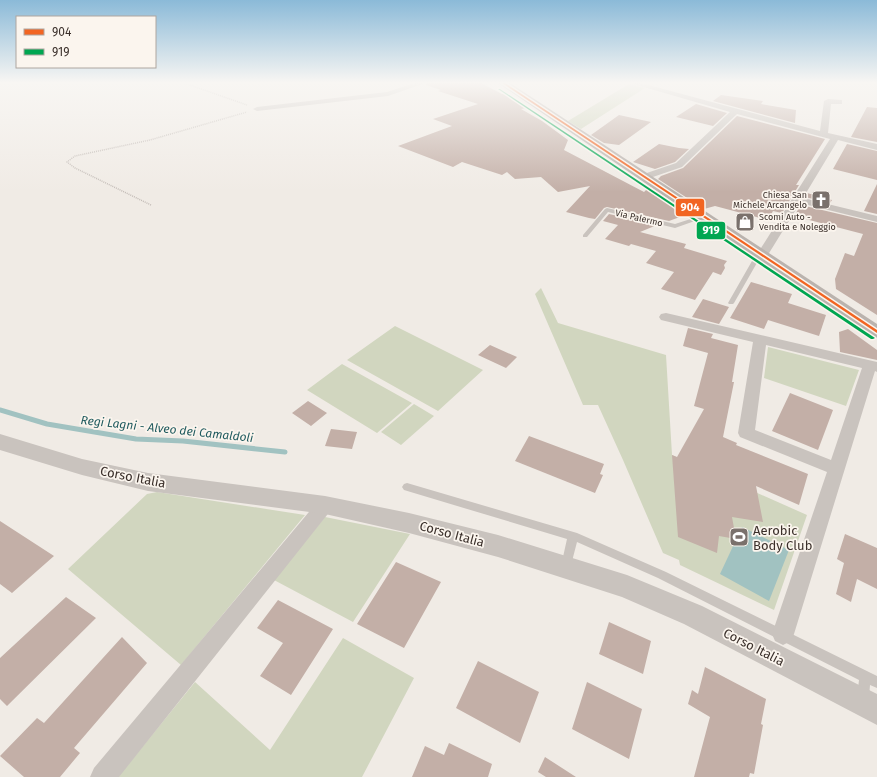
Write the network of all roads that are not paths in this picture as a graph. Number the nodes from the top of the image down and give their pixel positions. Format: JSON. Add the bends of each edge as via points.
{"nodes":[{"id":1,"x":557,"y":119,"type":"edge"},
{"id":2,"x":727,"y":119,"type":"edge"},
{"id":3,"x":766,"y":119,"type":"edge"},
{"id":4,"x":826,"y":119,"type":"edge"},
{"id":5,"x":824,"y":135,"type":"junction"},
{"id":6,"x":835,"y":138,"type":"junction"},
{"id":7,"x":877,"y":147,"type":"edge"},
{"id":8,"x":644,"y":178,"type":"junction"},
{"id":9,"x":797,"y":199,"type":"junction"},
{"id":10,"x":703,"y":217,"type":"junction"},
{"id":11,"x":877,"y":219,"type":"edge"},
{"id":12,"x":585,"y":236,"type":"dead end"},
{"id":13,"x":760,"y":255,"type":"junction"},
{"id":14,"x":731,"y":303,"type":"dead end"},
{"id":15,"x":666,"y":317,"type":"dead end"},
{"id":16,"x":877,"y":332,"type":"edge"},
{"id":17,"x":760,"y":340,"type":"junction"},
{"id":18,"x":873,"y":366,"type":"edge"},
{"id":19,"x":0,"y":442,"type":"edge"},
{"id":20,"x":836,"y":469,"type":"junction"},
{"id":21,"x":407,"y":487,"type":"dead end"},
{"id":22,"x":325,"y":505,"type":"junction"},
{"id":23,"x":573,"y":536,"type":"junction"},
{"id":24,"x":566,"y":567,"type":"junction"},
{"id":25,"x":783,"y":634,"type":"junction"},
{"id":26,"x":865,"y":677,"type":"junction"},
{"id":27,"x":877,"y":682,"type":"edge"},
{"id":28,"x":870,"y":706,"type":"edge"},
{"id":29,"x":103,"y":777,"type":"edge"}],
"edges":[{"from":1,"to":8,"type":"main road"},
{"from":2,"to":8,"type":"street","via":[[679,165]]},
{"from":3,"to":5,"type":"street"},
{"from":4,"to":5,"type":"street"},
{"from":5,"to":6,"type":"street"},
{"from":6,"to":7,"type":"street"},
{"from":6,"to":9,"type":"street"},
{"from":8,"to":10,"type":"main road"},
{"from":9,"to":11,"type":"street"},
{"from":9,"to":13,"type":"street"},
{"from":10,"to":12,"type":"lane","name":"Via Palermo","via":[[675,226],[607,210]]},
{"from":10,"to":13,"type":"main road"},
{"from":13,"to":14,"type":"lane"},
{"from":13,"to":16,"type":"main road"},
{"from":15,"to":17,"type":"street"},
{"from":17,"to":18,"type":"street"},
{"from":17,"to":20,"type":"street","via":[[746,433]]},
{"from":18,"to":20,"type":"street"},
{"from":19,"to":22,"type":"street","name":"Corso Italia","via":[[82,467],[148,482]]},
{"from":20,"to":25,"type":"street"},
{"from":21,"to":23,"type":"lane"},
{"from":22,"to":24,"type":"street","name":"Corso Italia","via":[[409,523]]},
{"from":22,"to":29,"type":"street"},
{"from":23,"to":24,"type":"lane"},
{"from":23,"to":25,"type":"lane","via":[[662,575]]},
{"from":24,"to":28,"type":"street","name":"Corso Italia","via":[[627,587],[693,615]]},
{"from":25,"to":26,"type":"lane"},
{"from":26,"to":27,"type":"lane"},
{"from":26,"to":28,"type":"lane"}]}
